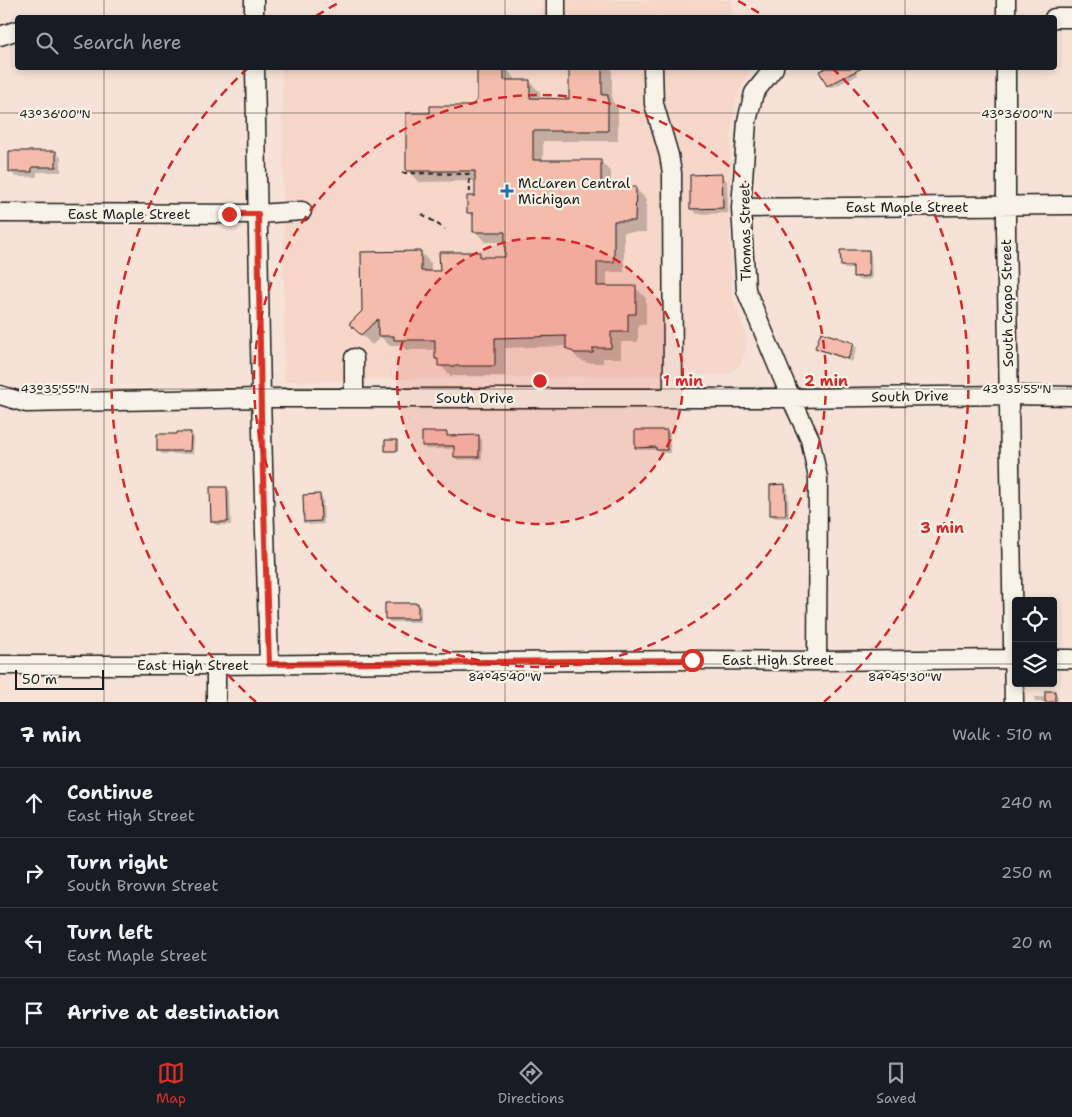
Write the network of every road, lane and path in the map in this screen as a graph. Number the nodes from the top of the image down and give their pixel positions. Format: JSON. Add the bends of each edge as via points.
{"nodes":[{"id":1,"x":254,"y":0,"type":"edge"},
{"id":2,"x":556,"y":0,"type":"edge"},
{"id":3,"x":1006,"y":0,"type":"edge"},
{"id":4,"x":254,"y":15,"type":"edge"},
{"id":5,"x":556,"y":15,"type":"edge"},
{"id":6,"x":1006,"y":15,"type":"edge"},
{"id":7,"x":1057,"y":18,"type":"edge"},
{"id":8,"x":1072,"y":18,"type":"edge"},
{"id":9,"x":15,"y":31,"type":"edge"},
{"id":10,"x":0,"y":36,"type":"edge"},
{"id":11,"x":255,"y":70,"type":"edge"},
{"id":12,"x":653,"y":70,"type":"edge"},
{"id":13,"x":772,"y":70,"type":"edge"},
{"id":14,"x":1006,"y":70,"type":"edge"},
{"id":15,"x":402,"y":173,"type":"dead end"},
{"id":16,"x":470,"y":192,"type":"dead end"},
{"id":17,"x":1072,"y":205,"type":"edge"},
{"id":18,"x":1006,"y":206,"type":"junction"},
{"id":19,"x":741,"y":208,"type":"junction"},
{"id":20,"x":302,"y":211,"type":"dead end"},
{"id":21,"x":0,"y":213,"type":"edge"},
{"id":22,"x":258,"y":214,"type":"junction"},
{"id":23,"x":422,"y":214,"type":"dead end"},
{"id":24,"x":445,"y":229,"type":"dead end"},
{"id":25,"x":354,"y":358,"type":"dead end"},
{"id":26,"x":0,"y":395,"type":"edge"},
{"id":27,"x":1009,"y":395,"type":"junction"},
{"id":28,"x":1072,"y":396,"type":"edge"},
{"id":29,"x":261,"y":398,"type":"junction"},
{"id":30,"x":354,"y":398,"type":"junction"},
{"id":31,"x":673,"y":398,"type":"junction"},
{"id":32,"x":791,"y":398,"type":"junction"},
{"id":33,"x":1015,"y":642,"type":"edge"},
{"id":34,"x":1012,"y":659,"type":"edge"},
{"id":35,"x":1057,"y":659,"type":"edge"},
{"id":36,"x":1072,"y":659,"type":"edge"},
{"id":37,"x":817,"y":661,"type":"junction"},
{"id":38,"x":269,"y":664,"type":"junction"},
{"id":39,"x":0,"y":665,"type":"edge"},
{"id":40,"x":216,"y":665,"type":"junction"},
{"id":41,"x":1014,"y":687,"type":"edge"},
{"id":42,"x":216,"y":702,"type":"edge"},
{"id":43,"x":1014,"y":702,"type":"edge"}],
"edges":[{"from":1,"to":4,"type":"street"},
{"from":2,"to":5,"type":"street"},
{"from":3,"to":6,"type":"street"},
{"from":7,"to":8,"type":"street"},
{"from":9,"to":10,"type":"street"},
{"from":11,"to":22,"type":"street"},
{"from":12,"to":31,"type":"street","via":[[654,104],[672,173]]},
{"from":13,"to":19,"type":"street","name":"Thomas Street","via":[[754,93],[748,121]]},
{"from":14,"to":18,"type":"street","name":"South Crapo Street"},
{"from":15,"to":16,"type":"path","via":[[469,174]]},
{"from":17,"to":18,"type":"street","name":"East Maple Street"},
{"from":18,"to":19,"type":"street","name":"East Maple Street"},
{"from":18,"to":27,"type":"street","name":"South Crapo Street"},
{"from":19,"to":32,"type":"street","name":"Thomas Street","via":[[746,290]]},
{"from":20,"to":22,"type":"street","name":"East Maple Street"},
{"from":21,"to":22,"type":"street","name":"East Maple Street"},
{"from":22,"to":29,"type":"street"},
{"from":23,"to":24,"type":"path"},
{"from":25,"to":30,"type":"street"},
{"from":26,"to":29,"type":"street","name":"South Drive","via":[[26,403]]},
{"from":27,"to":28,"type":"street","name":"South Drive"},
{"from":27,"to":32,"type":"street","name":"South Drive"},
{"from":27,"to":33,"type":"street","name":"South Crapo Street"},
{"from":29,"to":30,"type":"street","name":"South Drive"},
{"from":29,"to":38,"type":"street"},
{"from":30,"to":31,"type":"street","name":"South Drive"},
{"from":31,"to":32,"type":"street","name":"South Drive"},
{"from":32,"to":37,"type":"street","name":"Thomas Street","via":[[810,439],[818,478]]},
{"from":34,"to":37,"type":"street","name":"East High Street"},
{"from":35,"to":36,"type":"street"},
{"from":37,"to":38,"type":"street","name":"East High Street"},
{"from":38,"to":40,"type":"street","name":"East High Street"},
{"from":39,"to":40,"type":"street","name":"East High Street"},
{"from":40,"to":42,"type":"street"},
{"from":41,"to":43,"type":"street","name":"South Crapo Street"}]}
